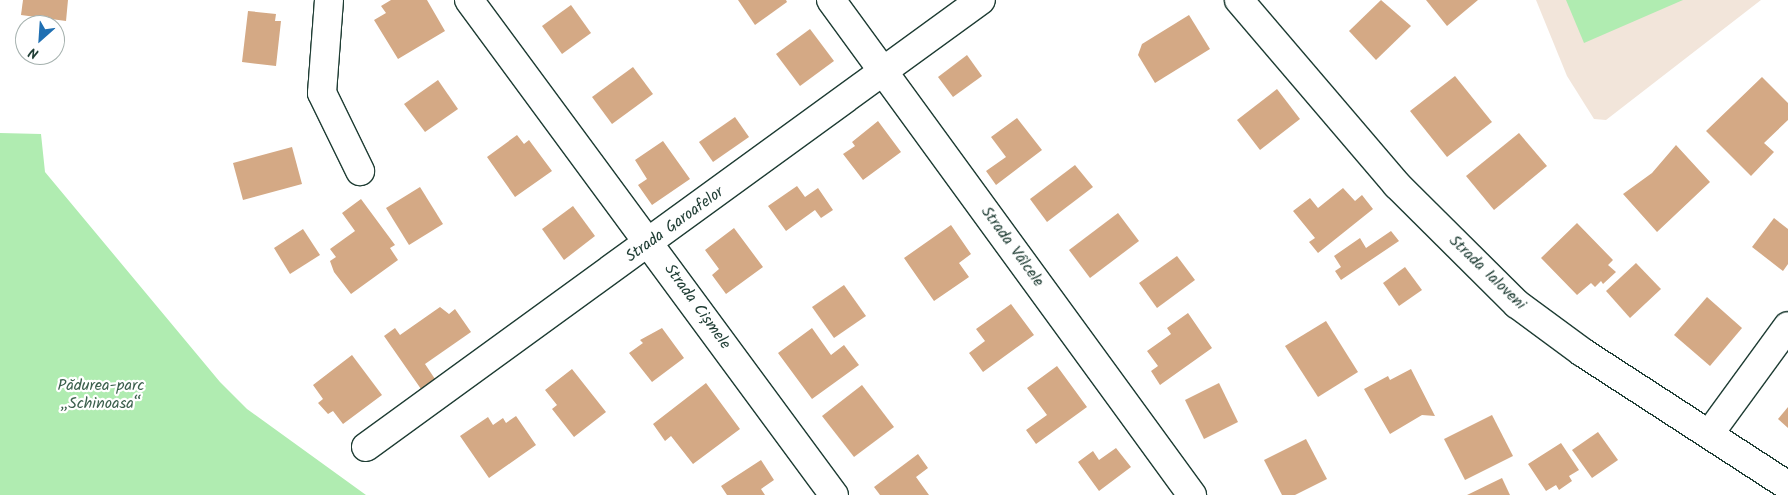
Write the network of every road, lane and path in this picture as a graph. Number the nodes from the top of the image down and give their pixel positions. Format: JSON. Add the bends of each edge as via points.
{"nodes":[{"id":1,"x":329,"y":0,"type":"edge"},
{"id":2,"x":468,"y":0,"type":"edge"},
{"id":3,"x":831,"y":0,"type":"edge"},
{"id":4,"x":981,"y":0,"type":"edge"},
{"id":5,"x":1239,"y":0,"type":"edge"},
{"id":6,"x":883,"y":72,"type":"junction"},
{"id":7,"x":360,"y":172,"type":"dead end"},
{"id":8,"x":650,"y":243,"type":"junction"},
{"id":9,"x":1788,"y":326,"type":"edge"},
{"id":10,"x":1710,"y":432,"type":"junction"},
{"id":11,"x":366,"y":447,"type":"dead end"},
{"id":12,"x":1788,"y":486,"type":"edge"},
{"id":13,"x":834,"y":495,"type":"edge"},
{"id":14,"x":1192,"y":495,"type":"edge"}],
"edges":[{"from":1,"to":7,"type":"street","via":[[322,93]]},
{"from":2,"to":8,"type":"street","name":"Strada Cișmele"},
{"from":3,"to":6,"type":"street","name":"Strada Vâlcele"},
{"from":4,"to":6,"type":"street","name":"Strada Garoafelor"},
{"from":5,"to":10,"type":"street","name":"Strada Ialoveni","via":[[1397,185],[1517,304],[1582,352]]},
{"from":6,"to":8,"type":"street","name":"Strada Garoafelor"},
{"from":6,"to":14,"type":"street","name":"Strada Vâlcele"},
{"from":8,"to":11,"type":"street","name":"Strada Garoafelor"},
{"from":8,"to":13,"type":"street","name":"Strada Cișmele"},
{"from":9,"to":10,"type":"street"},
{"from":10,"to":12,"type":"street","name":"Strada Ialoveni"}]}
